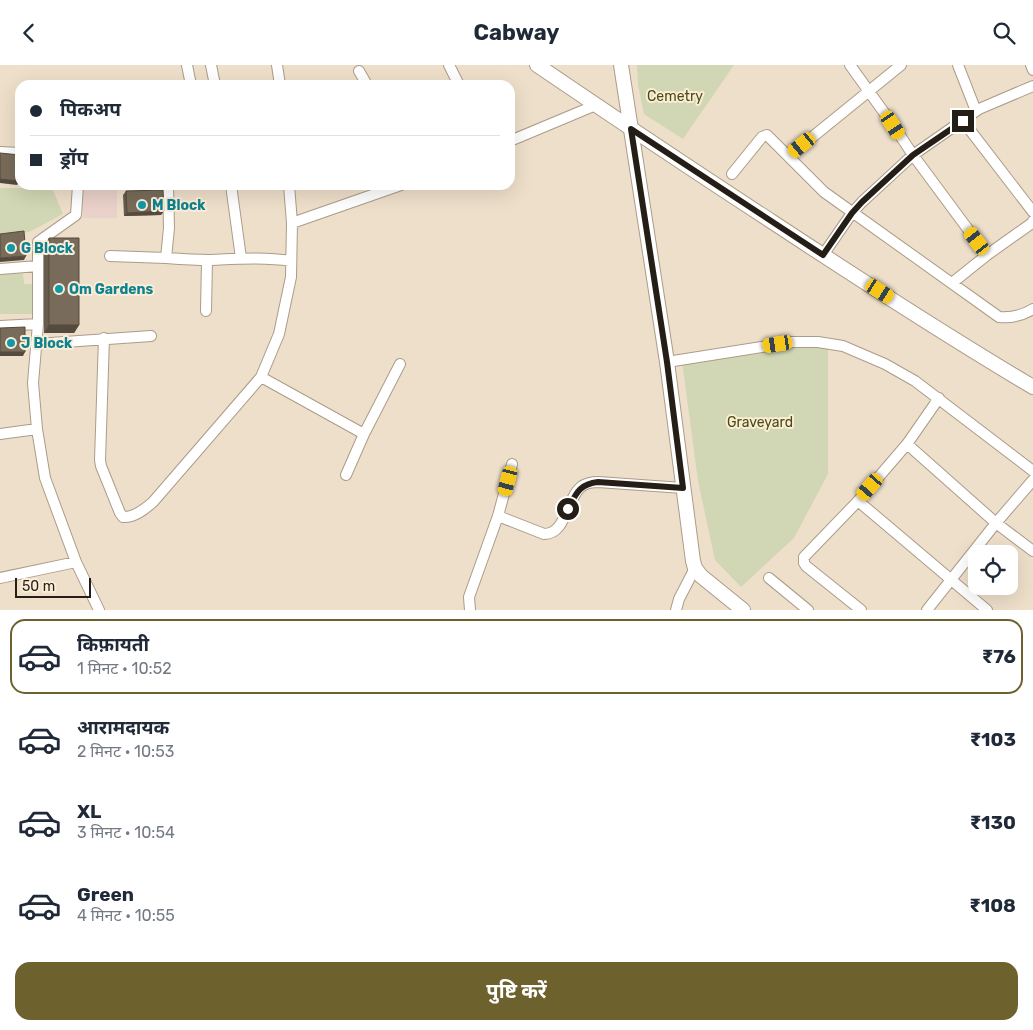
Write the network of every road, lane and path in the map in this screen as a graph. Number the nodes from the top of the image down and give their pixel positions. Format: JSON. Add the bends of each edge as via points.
{"nodes":[{"id":1,"x":187,"y":65,"type":"edge"},
{"id":2,"x":211,"y":65,"type":"edge"},
{"id":3,"x":277,"y":65,"type":"edge"},
{"id":4,"x":449,"y":65,"type":"edge"},
{"id":5,"x":537,"y":65,"type":"edge"},
{"id":6,"x":621,"y":65,"type":"edge"},
{"id":7,"x":850,"y":65,"type":"edge"},
{"id":8,"x":901,"y":65,"type":"edge"},
{"id":9,"x":958,"y":65,"type":"edge"},
{"id":10,"x":1031,"y":65,"type":"edge"},
{"id":11,"x":889,"y":69,"type":"edge"},
{"id":12,"x":1033,"y":70,"type":"edge"},
{"id":13,"x":359,"y":71,"type":"dead end"},
{"id":14,"x":190,"y":80,"type":"edge"},
{"id":15,"x":214,"y":80,"type":"edge"},
{"id":16,"x":279,"y":80,"type":"edge"},
{"id":17,"x":364,"y":80,"type":"edge"},
{"id":18,"x":456,"y":80,"type":"edge"},
{"id":19,"x":1033,"y":85,"type":"edge"},
{"id":20,"x":869,"y":91,"type":"junction"},
{"id":21,"x":596,"y":105,"type":"junction"},
{"id":22,"x":976,"y":111,"type":"junction"},
{"id":23,"x":963,"y":121,"type":"junction"},
{"id":24,"x":631,"y":129,"type":"junction"},
{"id":25,"x":515,"y":139,"type":"edge"},
{"id":26,"x":0,"y":152,"type":"edge"},
{"id":27,"x":15,"y":153,"type":"edge"},
{"id":28,"x":913,"y":155,"type":"junction"},
{"id":29,"x":789,"y":156,"type":"junction"},
{"id":30,"x":732,"y":174,"type":"dead end"},
{"id":31,"x":78,"y":190,"type":"edge"},
{"id":32,"x":168,"y":190,"type":"edge"},
{"id":33,"x":232,"y":190,"type":"edge"},
{"id":34,"x":289,"y":190,"type":"edge"},
{"id":35,"x":387,"y":190,"type":"edge"},
{"id":36,"x":1033,"y":212,"type":"edge"},
{"id":37,"x":852,"y":213,"type":"junction"},
{"id":38,"x":1033,"y":221,"type":"edge"},
{"id":39,"x":292,"y":223,"type":"junction"},
{"id":40,"x":823,"y":255,"type":"junction"},
{"id":41,"x":987,"y":255,"type":"junction"},
{"id":42,"x":110,"y":257,"type":"dead end"},
{"id":43,"x":166,"y":258,"type":"junction"},
{"id":44,"x":241,"y":258,"type":"junction"},
{"id":45,"x":207,"y":260,"type":"junction"},
{"id":46,"x":291,"y":261,"type":"junction"},
{"id":47,"x":38,"y":266,"type":"junction"},
{"id":48,"x":0,"y":269,"type":"edge"},
{"id":49,"x":952,"y":283,"type":"junction"},
{"id":50,"x":1033,"y":309,"type":"edge"},
{"id":51,"x":206,"y":311,"type":"dead end"},
{"id":52,"x":38,"y":324,"type":"junction"},
{"id":53,"x":0,"y":325,"type":"edge"},
{"id":54,"x":152,"y":336,"type":"dead end"},
{"id":55,"x":104,"y":339,"type":"junction"},
{"id":56,"x":36,"y":344,"type":"junction"},
{"id":57,"x":667,"y":362,"type":"junction"},
{"id":58,"x":400,"y":363,"type":"dead end"},
{"id":59,"x":261,"y":377,"type":"junction"},
{"id":60,"x":1033,"y":387,"type":"edge"},
{"id":61,"x":939,"y":399,"type":"junction"},
{"id":62,"x":37,"y":429,"type":"junction"},
{"id":63,"x":364,"y":433,"type":"junction"},
{"id":64,"x":0,"y":434,"type":"edge"},
{"id":65,"x":907,"y":444,"type":"junction"},
{"id":66,"x":512,"y":464,"type":"dead end"},
{"id":67,"x":1033,"y":472,"type":"edge"},
{"id":68,"x":346,"y":475,"type":"dead end"},
{"id":69,"x":683,"y":488,"type":"junction"},
{"id":70,"x":858,"y":501,"type":"junction"},
{"id":71,"x":498,"y":516,"type":"junction"},
{"id":72,"x":996,"y":523,"type":"junction"},
{"id":73,"x":1033,"y":551,"type":"edge"},
{"id":74,"x":76,"y":562,"type":"junction"},
{"id":75,"x":695,"y":569,"type":"junction"},
{"id":76,"x":0,"y":578,"type":"edge"},
{"id":77,"x":770,"y":578,"type":"dead end"},
{"id":78,"x":951,"y":579,"type":"junction"},
{"id":79,"x":99,"y":610,"type":"edge"},
{"id":80,"x":470,"y":610,"type":"edge"},
{"id":81,"x":676,"y":610,"type":"edge"},
{"id":82,"x":742,"y":610,"type":"edge"},
{"id":83,"x":808,"y":610,"type":"edge"},
{"id":84,"x":861,"y":610,"type":"edge"},
{"id":85,"x":927,"y":610,"type":"edge"},
{"id":86,"x":987,"y":610,"type":"edge"}],
"edges":[{"from":1,"to":14,"type":"street"},
{"from":2,"to":15,"type":"street"},
{"from":3,"to":16,"type":"street"},
{"from":4,"to":18,"type":"street"},
{"from":5,"to":21,"type":"street"},
{"from":6,"to":24,"type":"street"},
{"from":7,"to":20,"type":"street"},
{"from":8,"to":11,"type":"street"},
{"from":9,"to":22,"type":"street"},
{"from":10,"to":12,"type":"street"},
{"from":11,"to":20,"type":"street"},
{"from":13,"to":17,"type":"street"},
{"from":19,"to":22,"type":"street"},
{"from":20,"to":28,"type":"street"},
{"from":20,"to":29,"type":"street"},
{"from":21,"to":24,"type":"street"},
{"from":21,"to":25,"type":"street"},
{"from":22,"to":23,"type":"street"},
{"from":23,"to":28,"type":"street"},
{"from":23,"to":36,"type":"street"},
{"from":24,"to":40,"type":"street"},
{"from":24,"to":57,"type":"street"},
{"from":26,"to":27,"type":"street"},
{"from":28,"to":37,"type":"street"},
{"from":28,"to":41,"type":"street"},
{"from":29,"to":30,"type":"street","via":[[764,135]]},
{"from":29,"to":37,"type":"street","via":[[824,192]]},
{"from":31,"to":47,"type":"street","via":[[76,215],[38,242]]},
{"from":32,"to":43,"type":"street"},
{"from":33,"to":44,"type":"street"},
{"from":34,"to":39,"type":"street"},
{"from":35,"to":39,"type":"street"},
{"from":37,"to":40,"type":"street"},
{"from":37,"to":49,"type":"street"},
{"from":38,"to":41,"type":"street"},
{"from":39,"to":46,"type":"street"},
{"from":40,"to":60,"type":"street"},
{"from":41,"to":49,"type":"street"},
{"from":42,"to":43,"type":"street"},
{"from":43,"to":45,"type":"street"},
{"from":44,"to":45,"type":"street"},
{"from":44,"to":46,"type":"street"},
{"from":45,"to":51,"type":"street"},
{"from":46,"to":59,"type":"street","via":[[291,277],[279,334]]},
{"from":47,"to":48,"type":"street"},
{"from":47,"to":52,"type":"street"},
{"from":49,"to":50,"type":"street","via":[[999,317],[1011,318]]},
{"from":52,"to":53,"type":"street"},
{"from":52,"to":56,"type":"street"},
{"from":54,"to":55,"type":"street"},
{"from":55,"to":56,"type":"street"},
{"from":55,"to":59,"type":"street","via":[[100,460],[124,517],[143,510],[152,502]]},
{"from":56,"to":62,"type":"street","via":[[33,383]]},
{"from":57,"to":61,"type":"street","via":[[793,342],[830,343],[885,364]]},
{"from":57,"to":69,"type":"street"},
{"from":58,"to":63,"type":"street"},
{"from":59,"to":63,"type":"street"},
{"from":61,"to":65,"type":"street"},
{"from":61,"to":67,"type":"street"},
{"from":62,"to":64,"type":"street"},
{"from":62,"to":74,"type":"street","via":[[45,478]]},
{"from":63,"to":68,"type":"street"},
{"from":65,"to":70,"type":"street"},
{"from":65,"to":72,"type":"street"},
{"from":66,"to":71,"type":"street"},
{"from":67,"to":72,"type":"street"},
{"from":69,"to":71,"type":"street","via":[[598,482],[585,484],[572,500],[557,530],[547,534]]},
{"from":69,"to":75,"type":"street"},
{"from":70,"to":78,"type":"street"},
{"from":70,"to":84,"type":"street","via":[[806,554],[804,561]]},
{"from":71,"to":80,"type":"street","via":[[469,597]]},
{"from":72,"to":73,"type":"street"},
{"from":72,"to":78,"type":"street"},
{"from":74,"to":76,"type":"street"},
{"from":74,"to":79,"type":"street"},
{"from":75,"to":81,"type":"street"},
{"from":75,"to":82,"type":"street"},
{"from":77,"to":83,"type":"street"},
{"from":78,"to":85,"type":"street"},
{"from":78,"to":86,"type":"street"}]}
